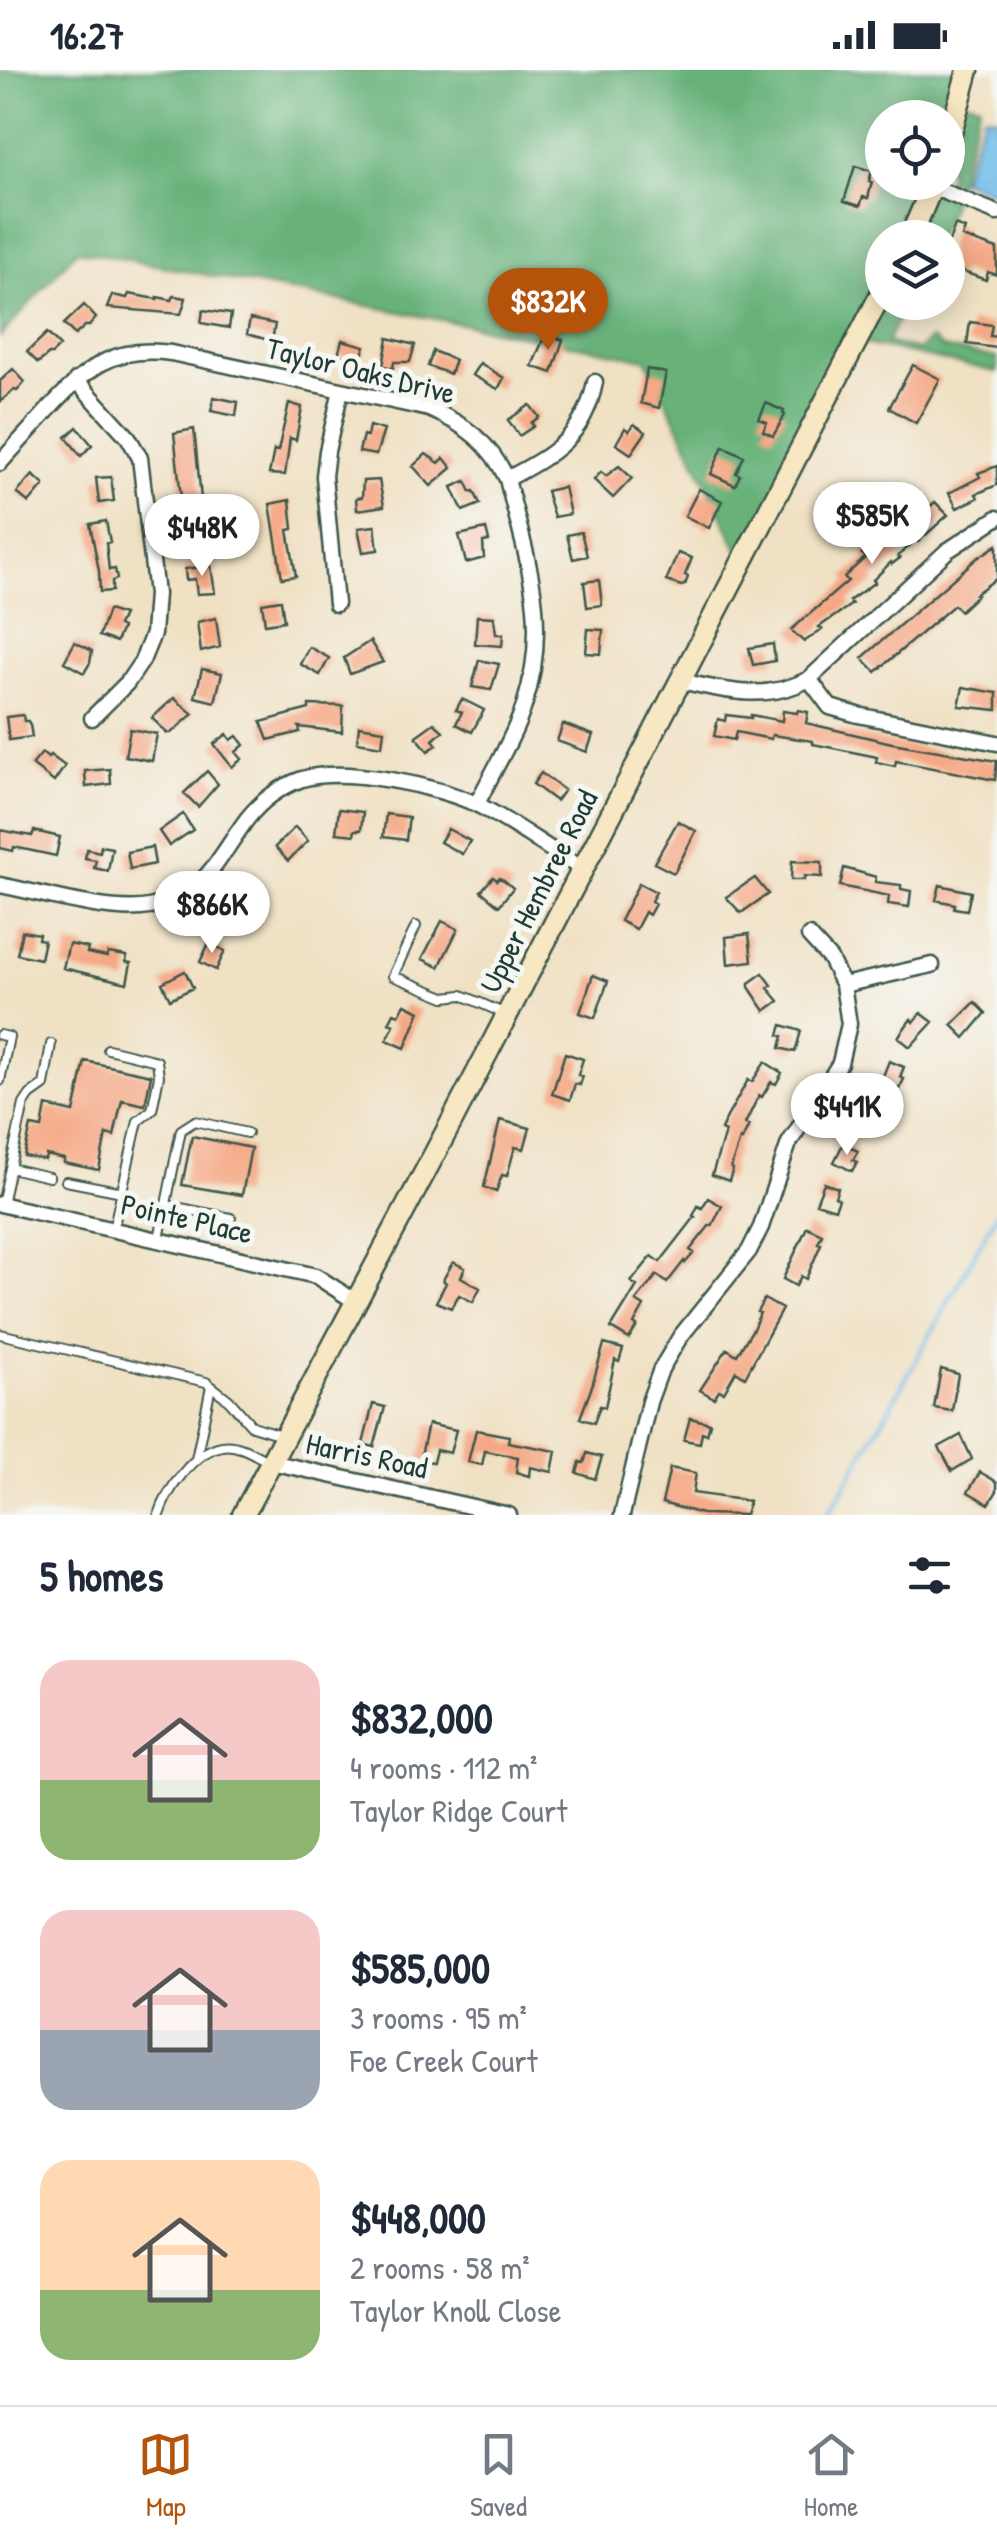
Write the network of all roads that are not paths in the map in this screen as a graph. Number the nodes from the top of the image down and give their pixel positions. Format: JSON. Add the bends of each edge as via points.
{"nodes":[{"id":1,"x":968,"y":70,"type":"edge"},
{"id":2,"x":960,"y":100,"type":"edge"},
{"id":3,"x":965,"y":199,"type":"edge"},
{"id":4,"x":997,"y":213,"type":"edge"},
{"id":5,"x":868,"y":320,"type":"edge"},
{"id":6,"x":76,"y":380,"type":"junction"},
{"id":7,"x":595,"y":382,"type":"dead end"},
{"id":8,"x":342,"y":390,"type":"junction"},
{"id":9,"x":0,"y":463,"type":"edge"},
{"id":10,"x":508,"y":478,"type":"junction"},
{"id":11,"x":997,"y":518,"type":"edge"},
{"id":12,"x":336,"y":604,"type":"dead end"},
{"id":13,"x":809,"y":679,"type":"junction"},
{"id":14,"x":681,"y":681,"type":"junction"},
{"id":15,"x":92,"y":718,"type":"dead end"},
{"id":16,"x":997,"y":743,"type":"edge"},
{"id":17,"x":477,"y":804,"type":"junction"},
{"id":18,"x":583,"y":870,"type":"junction"},
{"id":19,"x":0,"y":884,"type":"edge"},
{"id":20,"x":416,"y":926,"type":"dead end"},
{"id":21,"x":809,"y":936,"type":"dead end"},
{"id":22,"x":932,"y":964,"type":"dead end"},
{"id":23,"x":843,"y":985,"type":"junction"},
{"id":24,"x":508,"y":1015,"type":"junction"},
{"id":25,"x":0,"y":1035,"type":"edge"},
{"id":26,"x":52,"y":1044,"type":"dead end"},
{"id":27,"x":108,"y":1049,"type":"dead end"},
{"id":28,"x":0,"y":1081,"type":"edge"},
{"id":29,"x":247,"y":1133,"type":"dead end"},
{"id":30,"x":10,"y":1168,"type":"junction"},
{"id":31,"x":49,"y":1178,"type":"dead end"},
{"id":32,"x":66,"y":1181,"type":"dead end"},
{"id":33,"x":122,"y":1192,"type":"junction"},
{"id":34,"x":1,"y":1204,"type":"edge"},
{"id":35,"x":166,"y":1205,"type":"junction"},
{"id":36,"x":231,"y":1218,"type":"dead end"},
{"id":37,"x":113,"y":1230,"type":"junction"},
{"id":38,"x":159,"y":1239,"type":"junction"},
{"id":39,"x":356,"y":1302,"type":"junction"},
{"id":40,"x":0,"y":1334,"type":"edge"},
{"id":41,"x":212,"y":1386,"type":"junction"},
{"id":42,"x":285,"y":1436,"type":"junction"},
{"id":43,"x":196,"y":1459,"type":"junction"},
{"id":44,"x":271,"y":1462,"type":"junction"},
{"id":45,"x":159,"y":1515,"type":"edge"},
{"id":46,"x":243,"y":1515,"type":"edge"},
{"id":47,"x":509,"y":1515,"type":"edge"},
{"id":48,"x":622,"y":1515,"type":"edge"}],
"edges":[{"from":1,"to":2,"type":"street"},
{"from":3,"to":4,"type":"street"},
{"from":5,"to":14,"type":"street","name":"Upper Hembree Road"},
{"from":6,"to":8,"type":"street","name":"Taylor Oaks Drive","via":[[112,357],[153,350]]},
{"from":6,"to":9,"type":"street","name":"Taylor Oaks Drive"},
{"from":6,"to":15,"type":"street","via":[[140,458],[156,594],[153,634],[142,661]]},
{"from":7,"to":10,"type":"street","via":[[567,442]]},
{"from":8,"to":10,"type":"street","name":"Taylor Oaks Drive","via":[[453,419],[483,442]]},
{"from":8,"to":12,"type":"street","via":[[324,476]]},
{"from":10,"to":17,"type":"street","name":"Taylor Oaks Drive","via":[[535,593],[537,640],[523,710]]},
{"from":11,"to":13,"type":"street","via":[[947,551]]},
{"from":13,"to":14,"type":"street","via":[[754,694]]},
{"from":13,"to":16,"type":"street","via":[[830,707]]},
{"from":14,"to":18,"type":"street","name":"Upper Hembree Road"},
{"from":17,"to":18,"type":"street"},
{"from":17,"to":19,"type":"street","via":[[404,782],[318,776],[257,806],[201,883],[152,907],[111,908]]},
{"from":18,"to":24,"type":"street","name":"Upper Hembree Road"},
{"from":20,"to":24,"type":"lane","via":[[392,976]]},
{"from":21,"to":23,"type":"street"},
{"from":22,"to":23,"type":"street"},
{"from":23,"to":48,"type":"street","via":[[848,1024],[840,1063],[790,1143],[749,1252],[661,1369]]},
{"from":24,"to":39,"type":"street","name":"Upper Hembree Road"},
{"from":25,"to":28,"type":"lane","via":[[9,1037]]},
{"from":26,"to":30,"type":"lane","via":[[44,1085],[24,1104]]},
{"from":27,"to":33,"type":"lane","via":[[158,1061],[152,1110],[138,1121]]},
{"from":29,"to":35,"type":"lane","via":[[195,1122],[181,1130]]},
{"from":30,"to":31,"type":"lane"},
{"from":30,"to":34,"type":"lane"},
{"from":32,"to":33,"type":"lane"},
{"from":33,"to":37,"type":"lane"},
{"from":34,"to":37,"type":"street","name":"Pointe Place"},
{"from":35,"to":36,"type":"lane"},
{"from":35,"to":38,"type":"lane"},
{"from":37,"to":38,"type":"street","name":"Pointe Place"},
{"from":38,"to":39,"type":"street","name":"Pointe Place","via":[[316,1276]]},
{"from":39,"to":42,"type":"street","name":"Upper Hembree Road"},
{"from":40,"to":41,"type":"lane"},
{"from":41,"to":42,"type":"lane","via":[[252,1426]]},
{"from":41,"to":43,"type":"lane"},
{"from":42,"to":44,"type":"street","name":"Upper Hembree Road"},
{"from":43,"to":44,"type":"lane","via":[[223,1446]]},
{"from":43,"to":45,"type":"lane"},
{"from":44,"to":46,"type":"street","name":"Upper Hembree Road"},
{"from":44,"to":47,"type":"street","name":"Harris Road"}]}
